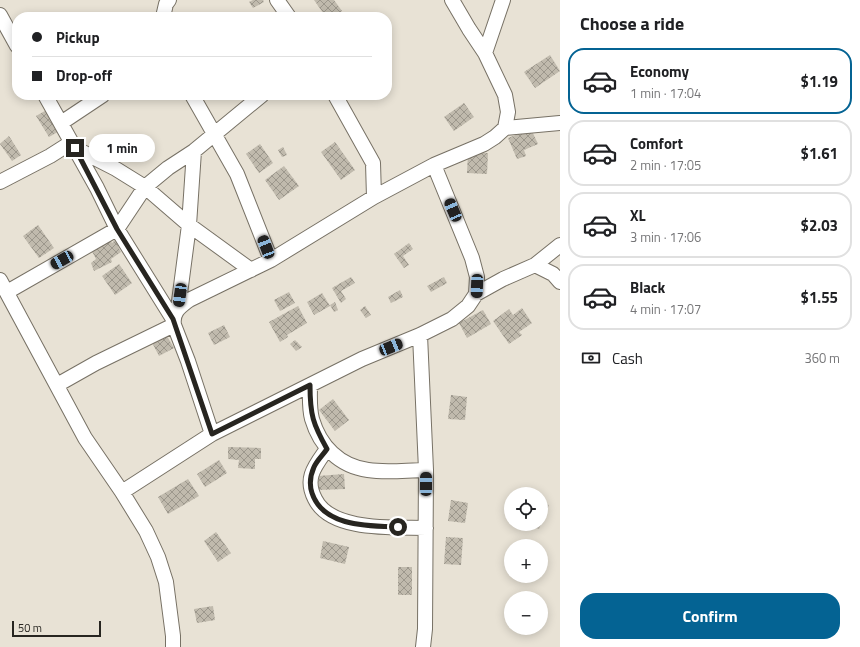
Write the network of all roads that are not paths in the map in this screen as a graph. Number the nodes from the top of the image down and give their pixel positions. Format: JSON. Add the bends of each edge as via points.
{"nodes":[{"id":1,"x":169,"y":0,"type":"edge"},
{"id":2,"x":277,"y":0,"type":"edge"},
{"id":3,"x":452,"y":0,"type":"edge"},
{"id":4,"x":503,"y":0,"type":"edge"},
{"id":5,"x":164,"y":12,"type":"edge"},
{"id":6,"x":285,"y":12,"type":"edge"},
{"id":7,"x":0,"y":15,"type":"edge"},
{"id":8,"x":12,"y":37,"type":"edge"},
{"id":9,"x":485,"y":53,"type":"junction"},
{"id":10,"x":48,"y":100,"type":"edge"},
{"id":11,"x":96,"y":100,"type":"edge"},
{"id":12,"x":195,"y":100,"type":"edge"},
{"id":13,"x":256,"y":100,"type":"edge"},
{"id":14,"x":337,"y":100,"type":"edge"},
{"id":15,"x":61,"y":123,"type":"junction"},
{"id":16,"x":560,"y":123,"type":"edge"},
{"id":17,"x":505,"y":128,"type":"junction"},
{"id":18,"x":213,"y":134,"type":"junction"},
{"id":19,"x":73,"y":145,"type":"junction"},
{"id":20,"x":194,"y":150,"type":"junction"},
{"id":21,"x":434,"y":166,"type":"junction"},
{"id":22,"x":0,"y":182,"type":"edge"},
{"id":23,"x":145,"y":187,"type":"junction"},
{"id":24,"x":374,"y":197,"type":"junction"},
{"id":25,"x":189,"y":225,"type":"junction"},
{"id":26,"x":117,"y":229,"type":"junction"},
{"id":27,"x":560,"y":245,"type":"edge"},
{"id":28,"x":271,"y":260,"type":"junction"},
{"id":29,"x":535,"y":265,"type":"junction"},
{"id":30,"x":251,"y":270,"type":"junction"},
{"id":31,"x":560,"y":282,"type":"edge"},
{"id":32,"x":3,"y":286,"type":"edge"},
{"id":33,"x":476,"y":294,"type":"junction"},
{"id":34,"x":175,"y":317,"type":"junction"},
{"id":35,"x":420,"y":335,"type":"junction"},
{"id":36,"x":57,"y":385,"type":"junction"},
{"id":37,"x":310,"y":385,"type":"junction"},
{"id":38,"x":212,"y":434,"type":"junction"},
{"id":39,"x":327,"y":449,"type":"junction"},
{"id":40,"x":426,"y":470,"type":"junction"},
{"id":41,"x":122,"y":492,"type":"junction"},
{"id":42,"x":426,"y":528,"type":"junction"},
{"id":43,"x":173,"y":647,"type":"edge"},
{"id":44,"x":423,"y":647,"type":"edge"}],
"edges":[{"from":1,"to":5,"type":"street"},
{"from":2,"to":6,"type":"street"},
{"from":3,"to":9,"type":"street"},
{"from":4,"to":9,"type":"street"},
{"from":7,"to":8,"type":"street"},
{"from":9,"to":17,"type":"street","via":[[505,95],[508,112]]},
{"from":10,"to":15,"type":"street"},
{"from":11,"to":15,"type":"street"},
{"from":12,"to":18,"type":"street"},
{"from":13,"to":18,"type":"street"},
{"from":14,"to":24,"type":"street","via":[[374,163]]},
{"from":15,"to":19,"type":"street"},
{"from":16,"to":17,"type":"street"},
{"from":17,"to":21,"type":"street","via":[[484,144]]},
{"from":18,"to":20,"type":"street"},
{"from":18,"to":28,"type":"street","via":[[237,174]]},
{"from":19,"to":22,"type":"street"},
{"from":19,"to":23,"type":"street"},
{"from":19,"to":26,"type":"street"},
{"from":20,"to":23,"type":"street"},
{"from":20,"to":25,"type":"street"},
{"from":21,"to":24,"type":"street"},
{"from":21,"to":33,"type":"street","via":[[472,258],[477,278]]},
{"from":23,"to":25,"type":"street"},
{"from":23,"to":26,"type":"street"},
{"from":24,"to":28,"type":"street"},
{"from":25,"to":30,"type":"street"},
{"from":25,"to":34,"type":"street"},
{"from":26,"to":32,"type":"street"},
{"from":26,"to":34,"type":"street"},
{"from":27,"to":29,"type":"street"},
{"from":28,"to":30,"type":"street"},
{"from":29,"to":31,"type":"street","via":[[553,274]]},
{"from":29,"to":33,"type":"street"},
{"from":30,"to":34,"type":"street","via":[[189,300]]},
{"from":32,"to":36,"type":"street"},
{"from":33,"to":35,"type":"street","via":[[468,306],[452,319]]},
{"from":34,"to":36,"type":"street"},
{"from":34,"to":38,"type":"street"},
{"from":35,"to":37,"type":"street","via":[[362,359]]},
{"from":35,"to":40,"type":"street"},
{"from":36,"to":41,"type":"street","via":[[85,438]]},
{"from":37,"to":38,"type":"street"},
{"from":37,"to":39,"type":"street","via":[[312,418]]},
{"from":38,"to":41,"type":"street"},
{"from":39,"to":40,"type":"street","via":[[344,462],[367,470]]},
{"from":39,"to":42,"type":"street","via":[[314,466],[309,483],[318,505],[327,514],[340,520],[370,526]]},
{"from":40,"to":42,"type":"street"},
{"from":41,"to":43,"type":"street","via":[[146,531],[158,557],[166,582]]},
{"from":42,"to":44,"type":"street"}]}
